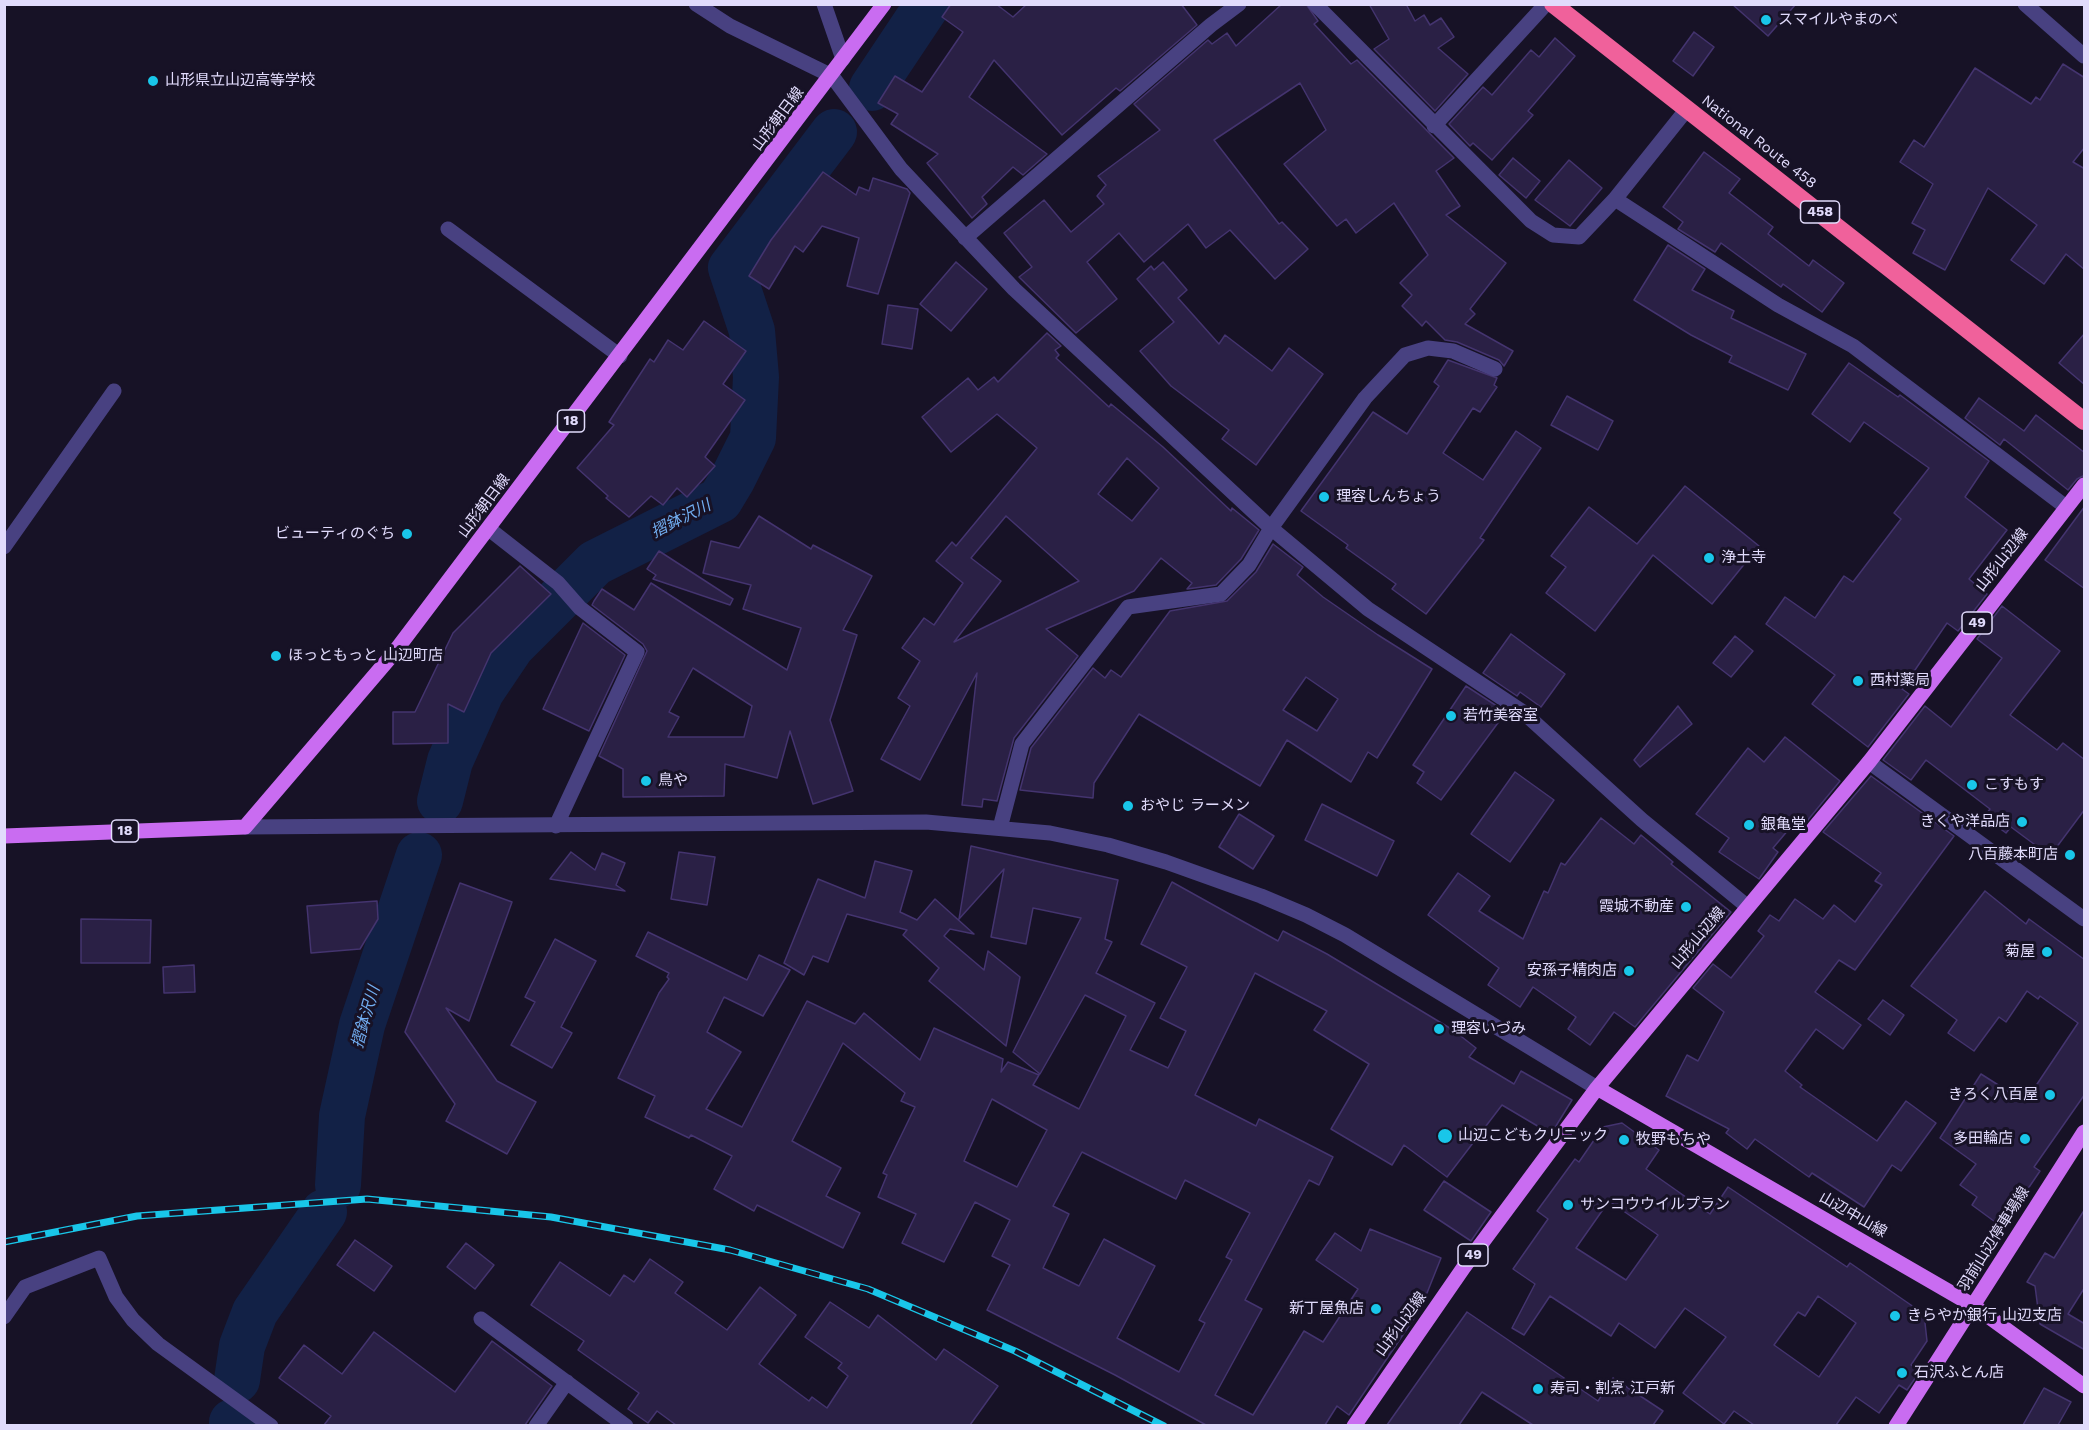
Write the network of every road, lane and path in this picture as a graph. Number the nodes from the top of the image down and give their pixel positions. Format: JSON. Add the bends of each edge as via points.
{"nodes":[{"id":1,"x":696,"y":4,"type":"edge"},
{"id":2,"x":824,"y":4,"type":"edge"},
{"id":3,"x":884,"y":4,"type":"edge"},
{"id":4,"x":1239,"y":4,"type":"edge"},
{"id":5,"x":1315,"y":4,"type":"edge"},
{"id":6,"x":1546,"y":4,"type":"edge"},
{"id":7,"x":1553,"y":4,"type":"edge"},
{"id":8,"x":2025,"y":4,"type":"edge"},
{"id":9,"x":2085,"y":56,"type":"edge"},
{"id":10,"x":843,"y":59,"type":"junction"},
{"id":11,"x":832,"y":76,"type":"junction"},
{"id":12,"x":1686,"y":109,"type":"junction"},
{"id":13,"x":1434,"y":126,"type":"junction"},
{"id":14,"x":1615,"y":199,"type":"junction"},
{"id":15,"x":448,"y":229,"type":"dead end"},
{"id":16,"x":965,"y":238,"type":"junction"},
{"id":17,"x":621,"y":356,"type":"junction"},
{"id":18,"x":1495,"y":369,"type":"dead end"},
{"id":19,"x":114,"y":391,"type":"dead end"},
{"id":20,"x":2085,"y":421,"type":"edge"},
{"id":21,"x":2085,"y":485,"type":"edge"},
{"id":22,"x":2067,"y":507,"type":"junction"},
{"id":23,"x":1271,"y":528,"type":"junction"},
{"id":24,"x":489,"y":529,"type":"junction"},
{"id":25,"x":4,"y":547,"type":"edge"},
{"id":26,"x":1869,"y":762,"type":"junction"},
{"id":27,"x":556,"y":826,"type":"junction"},
{"id":28,"x":245,"y":827,"type":"junction"},
{"id":29,"x":1000,"y":828,"type":"junction"},
{"id":30,"x":4,"y":836,"type":"edge"},
{"id":31,"x":1748,"y":907,"type":"junction"},
{"id":32,"x":2085,"y":919,"type":"edge"},
{"id":33,"x":1597,"y":1088,"type":"junction"},
{"id":34,"x":2085,"y":1132,"type":"edge"},
{"id":35,"x":1974,"y":1306,"type":"junction"},
{"id":36,"x":4,"y":1317,"type":"edge"},
{"id":37,"x":481,"y":1319,"type":"dead end"},
{"id":38,"x":567,"y":1382,"type":"junction"},
{"id":39,"x":2085,"y":1386,"type":"edge"},
{"id":40,"x":271,"y":1425,"type":"edge"},
{"id":41,"x":536,"y":1425,"type":"edge"},
{"id":42,"x":626,"y":1425,"type":"edge"},
{"id":43,"x":1354,"y":1425,"type":"edge"},
{"id":44,"x":1896,"y":1425,"type":"edge"}],
"edges":[{"from":1,"to":11,"type":"street","via":[[730,26]]},
{"from":2,"to":10,"type":"street"},
{"from":3,"to":10,"type":"main road","name":"山形朝日線","number":"18"},
{"from":4,"to":16,"type":"street"},
{"from":5,"to":13,"type":"street"},
{"from":6,"to":13,"type":"street"},
{"from":7,"to":12,"type":"highway","name":"National Route 458","number":"458"},
{"from":8,"to":9,"type":"street"},
{"from":10,"to":11,"type":"main road","name":"山形朝日線","number":"18"},
{"from":11,"to":16,"type":"street","via":[[901,169]]},
{"from":11,"to":17,"type":"main road","name":"山形朝日線","number":"18"},
{"from":12,"to":14,"type":"street"},
{"from":12,"to":20,"type":"highway","name":"National Route 458","number":"458"},
{"from":13,"to":14,"type":"street","via":[[1530,221],[1553,235],[1579,237]]},
{"from":14,"to":22,"type":"street","via":[[1778,305],[1853,346]]},
{"from":15,"to":17,"type":"street"},
{"from":16,"to":23,"type":"street","via":[[1085,357]]},
{"from":17,"to":24,"type":"main road","name":"山形朝日線","number":"18"},
{"from":18,"to":23,"type":"street","via":[[1453,351],[1428,348],[1405,355],[1365,398]]},
{"from":19,"to":25,"type":"street"},
{"from":21,"to":22,"type":"main road","name":"山形山辺線","number":"49"},
{"from":22,"to":26,"type":"main road","name":"山形山辺線","number":"49"},
{"from":23,"to":29,"type":"street","via":[[1249,565],[1221,594],[1128,607],[1022,744]]},
{"from":23,"to":31,"type":"street","via":[[1368,609],[1523,712],[1642,820]]},
{"from":24,"to":27,"type":"street","via":[[637,652]]},
{"from":24,"to":28,"type":"main road","name":"山形朝日線","number":"18","via":[[393,654]]},
{"from":26,"to":31,"type":"main road","name":"山形山辺線","number":"49"},
{"from":26,"to":32,"type":"street"},
{"from":27,"to":28,"type":"street"},
{"from":27,"to":29,"type":"street","via":[[926,822]]},
{"from":28,"to":30,"type":"main road","number":"18"},
{"from":29,"to":33,"type":"street","via":[[1050,832],[1108,845],[1279,904],[1346,935]]},
{"from":31,"to":33,"type":"main road","name":"山形山辺線","number":"49"},
{"from":33,"to":35,"type":"main road","name":"山辺中山線"},
{"from":33,"to":43,"type":"main road","name":"山形山辺線","number":"49","via":[[1464,1267]]},
{"from":34,"to":35,"type":"main road","name":"羽前山辺停車場線"},
{"from":35,"to":39,"type":"main road","name":"山辺中山線"},
{"from":35,"to":44,"type":"main road","name":"羽前山辺停車場線"},
{"from":36,"to":40,"type":"street","via":[[25,1287],[99,1258],[116,1297],[133,1320],[158,1344]]},
{"from":37,"to":38,"type":"street"},
{"from":38,"to":41,"type":"street"},
{"from":38,"to":42,"type":"street"}]}
